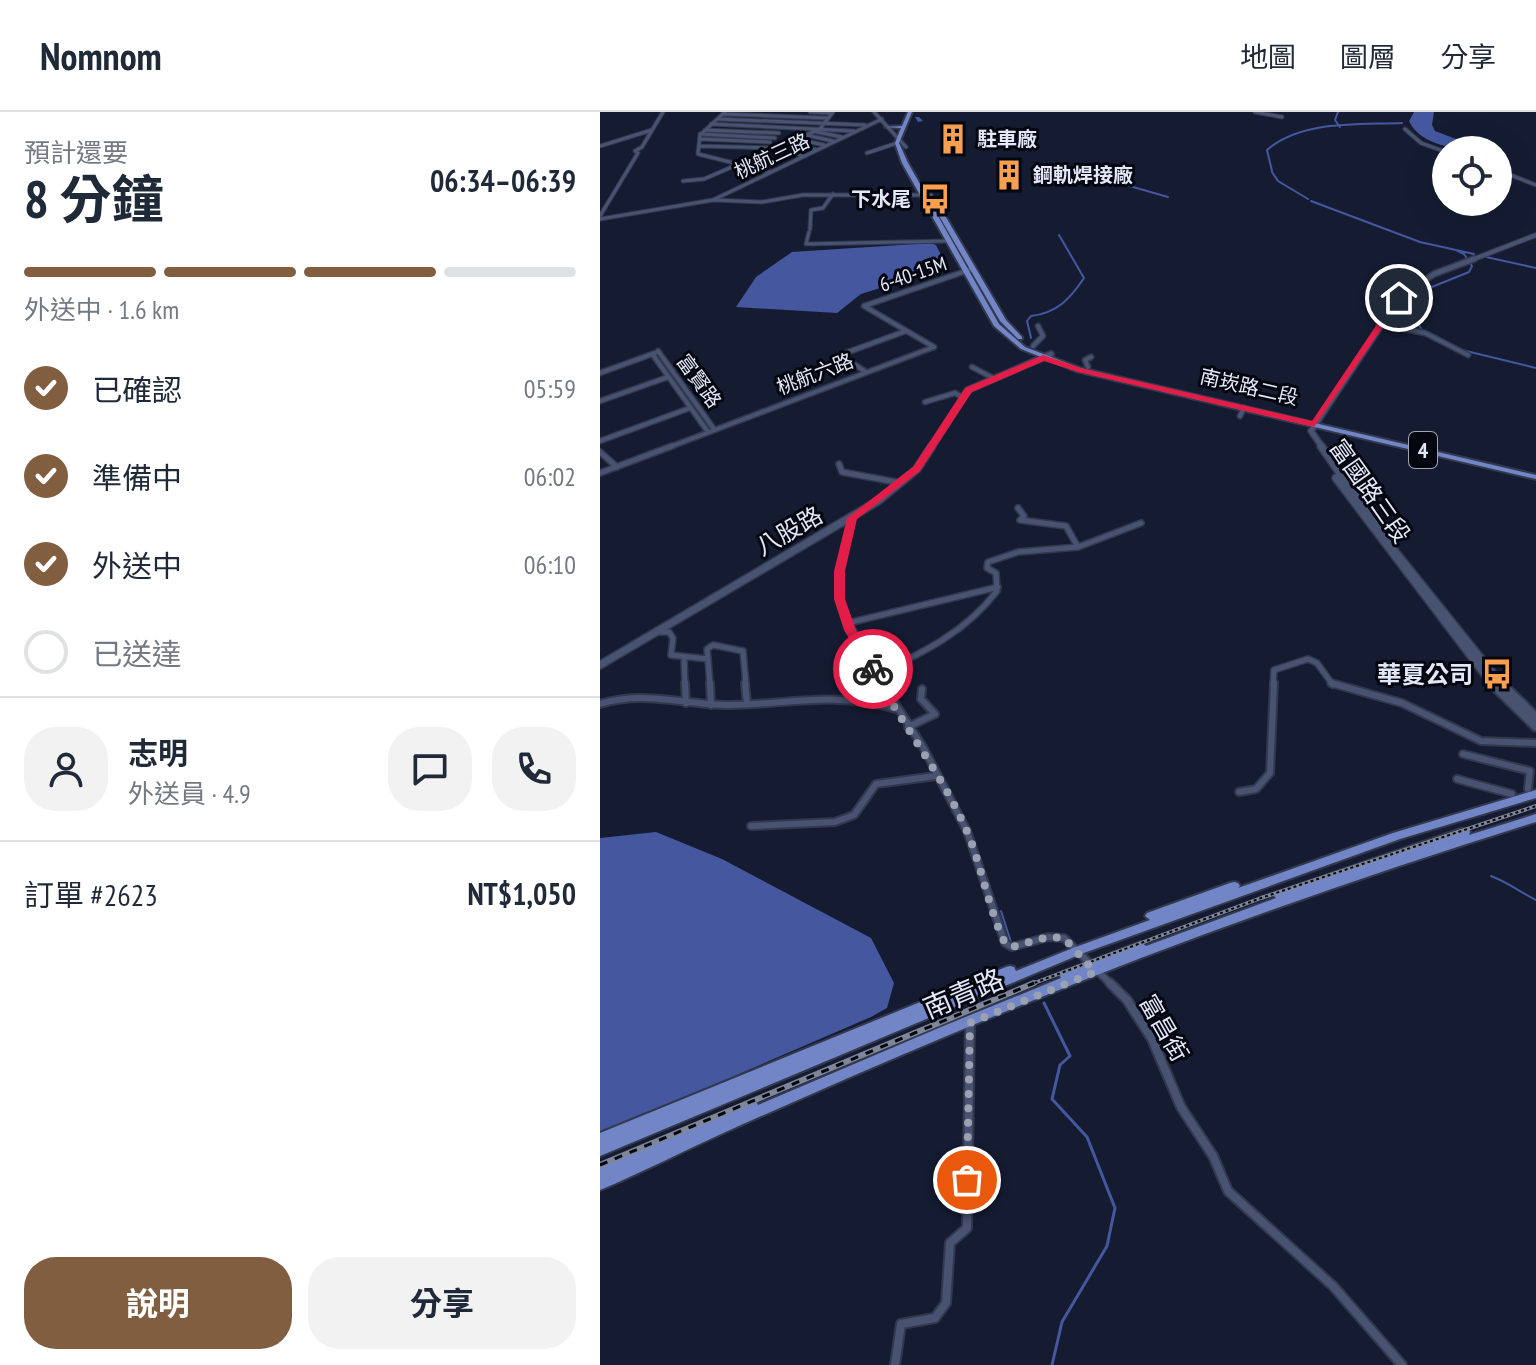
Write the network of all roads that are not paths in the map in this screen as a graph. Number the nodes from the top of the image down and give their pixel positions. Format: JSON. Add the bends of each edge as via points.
{"nodes":[{"id":1,"x":663,"y":112,"type":"edge"},
{"id":2,"x":797,"y":112,"type":"edge"},
{"id":3,"x":810,"y":112,"type":"edge"},
{"id":4,"x":832,"y":112,"type":"edge"},
{"id":5,"x":874,"y":112,"type":"edge"},
{"id":6,"x":910,"y":112,"type":"edge"},
{"id":7,"x":916,"y":112,"type":"edge"},
{"id":8,"x":1255,"y":112,"type":"edge"},
{"id":9,"x":724,"y":113,"type":"edge"},
{"id":10,"x":755,"y":113,"type":"edge"},
{"id":11,"x":793,"y":116,"type":"junction"},
{"id":12,"x":1282,"y":117,"type":"dead end"},
{"id":13,"x":828,"y":118,"type":"junction"},
{"id":14,"x":718,"y":119,"type":"junction"},
{"id":15,"x":882,"y":119,"type":"junction"},
{"id":16,"x":749,"y":120,"type":"junction"},
{"id":17,"x":789,"y":122,"type":"junction"},
{"id":18,"x":824,"y":123,"type":"junction"},
{"id":19,"x":711,"y":124,"type":"junction"},
{"id":20,"x":744,"y":126,"type":"junction"},
{"id":21,"x":784,"y":127,"type":"junction"},
{"id":22,"x":887,"y":127,"type":"junction"},
{"id":23,"x":903,"y":127,"type":"junction"},
{"id":24,"x":862,"y":128,"type":"junction"},
{"id":25,"x":820,"y":129,"type":"junction"},
{"id":26,"x":1405,"y":129,"type":"dead end"},
{"id":27,"x":652,"y":130,"type":"junction"},
{"id":28,"x":705,"y":130,"type":"junction"},
{"id":29,"x":738,"y":131,"type":"junction"},
{"id":30,"x":814,"y":131,"type":"junction"},
{"id":31,"x":779,"y":133,"type":"junction"},
{"id":32,"x":806,"y":135,"type":"junction"},
{"id":33,"x":734,"y":136,"type":"junction"},
{"id":34,"x":700,"y":137,"type":"junction"},
{"id":35,"x":775,"y":138,"type":"junction"},
{"id":36,"x":843,"y":138,"type":"junction"},
{"id":37,"x":797,"y":139,"type":"junction"},
{"id":38,"x":729,"y":141,"type":"junction"},
{"id":39,"x":770,"y":142,"type":"junction"},
{"id":40,"x":835,"y":142,"type":"junction"},
{"id":41,"x":898,"y":142,"type":"junction"},
{"id":42,"x":786,"y":143,"type":"junction"},
{"id":43,"x":600,"y":146,"type":"edge"},
{"id":44,"x":700,"y":146,"type":"junction"},
{"id":45,"x":826,"y":146,"type":"junction"},
{"id":46,"x":724,"y":147,"type":"junction"},
{"id":47,"x":906,"y":147,"type":"junction"},
{"id":48,"x":1432,"y":147,"type":"edge"},
{"id":49,"x":765,"y":148,"type":"junction"},
{"id":50,"x":771,"y":148,"type":"junction"},
{"id":51,"x":817,"y":150,"type":"junction"},
{"id":52,"x":867,"y":153,"type":"dead end"},
{"id":53,"x":805,"y":156,"type":"junction"},
{"id":54,"x":737,"y":165,"type":"junction"},
{"id":55,"x":770,"y":172,"type":"junction"},
{"id":56,"x":1512,"y":176,"type":"edge"},
{"id":57,"x":683,"y":181,"type":"dead end"},
{"id":58,"x":1536,"y":185,"type":"edge"},
{"id":59,"x":833,"y":194,"type":"junction"},
{"id":60,"x":927,"y":196,"type":"junction"},
{"id":61,"x":716,"y":198,"type":"junction"},
{"id":62,"x":600,"y":218,"type":"edge"},
{"id":63,"x":1536,"y":235,"type":"edge"},
{"id":64,"x":948,"y":241,"type":"junction"},
{"id":65,"x":968,"y":270,"type":"junction"},
{"id":66,"x":980,"y":290,"type":"junction"},
{"id":67,"x":1379,"y":324,"type":"junction"},
{"id":68,"x":1038,"y":326,"type":"dead end"},
{"id":69,"x":906,"y":331,"type":"junction"},
{"id":70,"x":1033,"y":346,"type":"junction"},
{"id":71,"x":655,"y":353,"type":"junction"},
{"id":72,"x":1468,"y":355,"type":"dead end"},
{"id":73,"x":1047,"y":356,"type":"junction"},
{"id":74,"x":1091,"y":357,"type":"dead end"},
{"id":75,"x":972,"y":367,"type":"dead end"},
{"id":76,"x":1088,"y":367,"type":"junction"},
{"id":77,"x":600,"y":371,"type":"edge"},
{"id":78,"x":866,"y":372,"type":"junction"},
{"id":79,"x":668,"y":377,"type":"junction"},
{"id":80,"x":993,"y":378,"type":"junction"},
{"id":81,"x":962,"y":397,"type":"junction"},
{"id":82,"x":600,"y":401,"type":"edge"},
{"id":83,"x":925,"y":402,"type":"dead end"},
{"id":84,"x":690,"y":408,"type":"junction"},
{"id":85,"x":1313,"y":422,"type":"junction"},
{"id":86,"x":711,"y":431,"type":"junction"},
{"id":87,"x":600,"y":441,"type":"edge"},
{"id":88,"x":600,"y":452,"type":"edge"},
{"id":89,"x":839,"y":464,"type":"dead end"},
{"id":90,"x":617,"y":467,"type":"junction"},
{"id":91,"x":1536,"y":474,"type":"edge"},
{"id":92,"x":600,"y":475,"type":"edge"},
{"id":93,"x":901,"y":483,"type":"junction"},
{"id":94,"x":1018,"y":508,"type":"dead end"},
{"id":95,"x":852,"y":518,"type":"junction"},
{"id":96,"x":1141,"y":523,"type":"dead end"},
{"id":97,"x":1078,"y":547,"type":"junction"},
{"id":98,"x":998,"y":587,"type":"junction"},
{"id":99,"x":848,"y":623,"type":"junction"},
{"id":100,"x":657,"y":632,"type":"junction"},
{"id":101,"x":1475,"y":656,"type":"junction"},
{"id":102,"x":684,"y":658,"type":"junction"},
{"id":103,"x":708,"y":659,"type":"junction"},
{"id":104,"x":600,"y":665,"type":"edge"},
{"id":105,"x":876,"y":675,"type":"junction"},
{"id":106,"x":922,"y":689,"type":"dead end"},
{"id":107,"x":686,"y":703,"type":"junction"},
{"id":108,"x":600,"y":704,"type":"edge"},
{"id":109,"x":747,"y":704,"type":"junction"},
{"id":110,"x":711,"y":705,"type":"junction"},
{"id":111,"x":896,"y":709,"type":"junction"},
{"id":112,"x":1536,"y":718,"type":"edge"},
{"id":113,"x":1536,"y":726,"type":"edge"},
{"id":114,"x":908,"y":727,"type":"junction"},
{"id":115,"x":1536,"y":743,"type":"edge"},
{"id":116,"x":1463,"y":754,"type":"dead end"},
{"id":117,"x":936,"y":776,"type":"junction"},
{"id":118,"x":1457,"y":779,"type":"dead end"},
{"id":119,"x":1533,"y":790,"type":"edge"},
{"id":120,"x":1239,"y":792,"type":"dead end"},
{"id":121,"x":1512,"y":794,"type":"junction"},
{"id":122,"x":1536,"y":811,"type":"edge"},
{"id":123,"x":1536,"y":818,"type":"edge"},
{"id":124,"x":751,"y":826,"type":"dead end"},
{"id":125,"x":1386,"y":839,"type":"junction"},
{"id":126,"x":1348,"y":847,"type":"junction"},
{"id":127,"x":1381,"y":868,"type":"junction"},
{"id":128,"x":1349,"y":871,"type":"junction"},
{"id":129,"x":1075,"y":948,"type":"junction"},
{"id":130,"x":1093,"y":969,"type":"junction"},
{"id":131,"x":970,"y":1023,"type":"junction"},
{"id":132,"x":843,"y":1048,"type":"junction"},
{"id":133,"x":760,"y":1072,"type":"junction"},
{"id":134,"x":600,"y":1139,"type":"edge"},
{"id":135,"x":600,"y":1150,"type":"edge"},
{"id":136,"x":600,"y":1173,"type":"edge"},
{"id":137,"x":600,"y":1183,"type":"edge"},
{"id":138,"x":895,"y":1365,"type":"edge"},
{"id":139,"x":1402,"y":1365,"type":"edge"}],
"edges":[{"from":1,"to":27,"type":"street"},
{"from":2,"to":11,"type":"street"},
{"from":3,"to":4,"type":"street"},
{"from":4,"to":13,"type":"street"},
{"from":5,"to":15,"type":"street"},
{"from":5,"to":24,"type":"street"},
{"from":6,"to":23,"type":"main road"},
{"from":7,"to":47,"type":"main road"},
{"from":8,"to":12,"type":"street"},
{"from":9,"to":10,"type":"street"},
{"from":9,"to":14,"type":"street"},
{"from":10,"to":11,"type":"street"},
{"from":10,"to":16,"type":"street"},
{"from":11,"to":13,"type":"street"},
{"from":11,"to":17,"type":"street"},
{"from":13,"to":18,"type":"street"},
{"from":14,"to":16,"type":"street"},
{"from":14,"to":19,"type":"street"},
{"from":15,"to":22,"type":"street"},
{"from":15,"to":24,"type":"street","name":"桃航三路"},
{"from":16,"to":17,"type":"street"},
{"from":16,"to":20,"type":"street"},
{"from":17,"to":18,"type":"street"},
{"from":17,"to":21,"type":"street"},
{"from":18,"to":24,"type":"street"},
{"from":18,"to":25,"type":"street"},
{"from":19,"to":20,"type":"street"},
{"from":19,"to":28,"type":"street"},
{"from":20,"to":21,"type":"street"},
{"from":20,"to":29,"type":"street"},
{"from":21,"to":25,"type":"street"},
{"from":21,"to":31,"type":"street"},
{"from":22,"to":23,"type":"main road"},
{"from":22,"to":41,"type":"street"},
{"from":23,"to":41,"type":"main road"},
{"from":24,"to":25,"type":"street"},
{"from":24,"to":36,"type":"street","name":"桃航三路"},
{"from":25,"to":30,"type":"street"},
{"from":26,"to":48,"type":"street"},
{"from":27,"to":43,"type":"street"},
{"from":27,"to":62,"type":"street"},
{"from":28,"to":29,"type":"street"},
{"from":28,"to":34,"type":"street"},
{"from":29,"to":31,"type":"street"},
{"from":29,"to":33,"type":"street"},
{"from":30,"to":32,"type":"street"},
{"from":30,"to":36,"type":"street"},
{"from":31,"to":35,"type":"street"},
{"from":32,"to":37,"type":"street"},
{"from":32,"to":40,"type":"street"},
{"from":33,"to":34,"type":"street"},
{"from":33,"to":35,"type":"street"},
{"from":33,"to":38,"type":"street"},
{"from":34,"to":38,"type":"street"},
{"from":34,"to":44,"type":"street"},
{"from":35,"to":39,"type":"street"},
{"from":36,"to":40,"type":"street","name":"桃航三路"},
{"from":37,"to":42,"type":"street"},
{"from":37,"to":45,"type":"street"},
{"from":38,"to":39,"type":"street"},
{"from":38,"to":46,"type":"street"},
{"from":39,"to":49,"type":"street"},
{"from":40,"to":45,"type":"street","name":"桃航三路"},
{"from":41,"to":47,"type":"street"},
{"from":41,"to":52,"type":"street"},
{"from":41,"to":60,"type":"main road","number":"4"},
{"from":42,"to":50,"type":"street"},
{"from":42,"to":51,"type":"street"},
{"from":44,"to":46,"type":"street"},
{"from":44,"to":54,"type":"street","via":[[698,154]]},
{"from":45,"to":51,"type":"street","name":"桃航三路"},
{"from":46,"to":49,"type":"street"},
{"from":47,"to":60,"type":"main road","number":"4"},
{"from":49,"to":50,"type":"street"},
{"from":50,"to":53,"type":"street"},
{"from":50,"to":54,"type":"street"},
{"from":51,"to":53,"type":"street","name":"桃航三路"},
{"from":53,"to":55,"type":"street","name":"桃航三路"},
{"from":54,"to":55,"type":"street"},
{"from":54,"to":57,"type":"street","via":[[704,179]]},
{"from":55,"to":61,"type":"street","name":"桃航三路"},
{"from":56,"to":58,"type":"street"},
{"from":59,"to":60,"type":"street"},
{"from":59,"to":61,"type":"street","via":[[762,202]]},
{"from":59,"to":64,"type":"street","via":[[823,208],[811,210],[806,244]]},
{"from":60,"to":64,"type":"main road","number":"4"},
{"from":60,"to":65,"type":"main road","number":"4"},
{"from":61,"to":62,"type":"street","via":[[688,207]]},
{"from":63,"to":67,"type":"street","via":[[1434,274],[1399,298]]},
{"from":64,"to":65,"type":"main road","number":"4"},
{"from":65,"to":66,"type":"main road","number":"4"},
{"from":65,"to":69,"type":"street","name":"6-40-15M","via":[[864,306]]},
{"from":66,"to":70,"type":"main road","name":"南崁路二段","number":"4","via":[[1005,324]]},
{"from":66,"to":73,"type":"main road","name":"南崁路二段","number":"4","via":[[996,325],[1023,348]]},
{"from":67,"to":72,"type":"street","via":[[1425,333]]},
{"from":67,"to":85,"type":"street"},
{"from":68,"to":70,"type":"street","via":[[1043,336]]},
{"from":69,"to":78,"type":"street","via":[[840,355]]},
{"from":69,"to":78,"type":"street","name":"桃航六路","via":[[934,347]]},
{"from":70,"to":73,"type":"main road","name":"南崁路二段","number":"4"},
{"from":71,"to":77,"type":"street"},
{"from":71,"to":79,"type":"street","name":"富賢路"},
{"from":71,"to":86,"type":"street","name":"富賢路"},
{"from":73,"to":76,"type":"main road","name":"南崁路二段","number":"4"},
{"from":73,"to":80,"type":"street","name":"八股路"},
{"from":73,"to":85,"type":"main road","name":"南崁路二段","number":"4","via":[[1078,370],[1242,412]]},
{"from":74,"to":76,"type":"street","via":[[1085,360]]},
{"from":75,"to":80,"type":"street"},
{"from":76,"to":85,"type":"main road","name":"南崁路二段","number":"4"},
{"from":78,"to":86,"type":"street","name":"桃航六路"},
{"from":79,"to":82,"type":"street"},
{"from":79,"to":84,"type":"street","name":"富賢路"},
{"from":80,"to":81,"type":"street","name":"八股路"},
{"from":81,"to":83,"type":"street","via":[[955,393]]},
{"from":81,"to":93,"type":"street","name":"八股路","via":[[917,469]]},
{"from":84,"to":86,"type":"street","name":"富賢路"},
{"from":84,"to":87,"type":"street"},
{"from":85,"to":91,"type":"main road","name":"南崁路二段","number":"4"},
{"from":85,"to":101,"type":"street","name":"富國路三段","via":[[1313,436],[1409,575]]},
{"from":86,"to":90,"type":"street","name":"桃航六路"},
{"from":86,"to":92,"type":"street","name":"桃航六路"},
{"from":88,"to":90,"type":"street"},
{"from":89,"to":93,"type":"street","via":[[842,472]]},
{"from":90,"to":92,"type":"street","name":"桃航六路"},
{"from":93,"to":95,"type":"street","name":"八股路"},
{"from":94,"to":97,"type":"street","via":[[1024,516],[1020,520],[1066,526]]},
{"from":95,"to":99,"type":"street","via":[[839,587]]},
{"from":95,"to":100,"type":"street","name":"八股路"},
{"from":96,"to":97,"type":"street"},
{"from":97,"to":98,"type":"street","via":[[1023,549],[997,556],[987,568],[996,573]]},
{"from":98,"to":99,"type":"street"},
{"from":98,"to":105,"type":"street","via":[[959,631]]},
{"from":99,"to":105,"type":"street"},
{"from":100,"to":102,"type":"street","via":[[669,632],[671,655]]},
{"from":100,"to":104,"type":"street","name":"八股路"},
{"from":101,"to":112,"type":"street","name":"富國路三段"},
{"from":101,"to":113,"type":"street","name":"富國路三段","via":[[1512,707]]},
{"from":102,"to":103,"type":"street"},
{"from":102,"to":107,"type":"street"},
{"from":103,"to":109,"type":"street","via":[[709,646],[743,651]]},
{"from":103,"to":110,"type":"street"},
{"from":105,"to":111,"type":"street"},
{"from":106,"to":114,"type":"street","via":[[921,699],[935,714]]},
{"from":107,"to":108,"type":"street","via":[[658,697]]},
{"from":107,"to":110,"type":"street"},
{"from":109,"to":110,"type":"street"},
{"from":109,"to":111,"type":"street","via":[[846,696]]},
{"from":111,"to":114,"type":"street"},
{"from":114,"to":117,"type":"street"},
{"from":115,"to":120,"type":"street","via":[[1481,741],[1402,703],[1336,687],[1308,659],[1274,670],[1270,773],[1256,789]]},
{"from":116,"to":119,"type":"street","via":[[1530,771]]},
{"from":117,"to":124,"type":"street","via":[[876,784],[854,815],[835,822]]},
{"from":117,"to":129,"type":"street","via":[[967,831],[1005,943],[1012,947],[1057,937]]},
{"from":118,"to":121,"type":"street"},
{"from":119,"to":121,"type":"main road"},
{"from":119,"to":125,"type":"main road","name":"南青路"},
{"from":121,"to":126,"type":"main road"},
{"from":122,"to":128,"type":"main road","name":"南青路"},
{"from":123,"to":127,"type":"main road"},
{"from":125,"to":126,"type":"main road","name":"南青路"},
{"from":125,"to":129,"type":"main road","name":"南青路"},
{"from":126,"to":129,"type":"main road"},
{"from":127,"to":128,"type":"main road","name":"南青路"},
{"from":127,"to":130,"type":"main road"},
{"from":128,"to":130,"type":"main road","name":"南青路"},
{"from":129,"to":130,"type":"street","name":"富昌街"},
{"from":129,"to":132,"type":"main road","name":"南青路"},
{"from":129,"to":133,"type":"main road"},
{"from":130,"to":131,"type":"main road"},
{"from":130,"to":136,"type":"main road","name":"南青路"},
{"from":130,"to":139,"type":"street","name":"富昌街","via":[[1142,1020],[1181,1107],[1205,1141],[1228,1191],[1333,1286]]},
{"from":131,"to":137,"type":"main road"},
{"from":131,"to":138,"type":"street","via":[[967,1228],[950,1243],[946,1303],[935,1318],[901,1324]]},
{"from":132,"to":133,"type":"main road","name":"南青路"},
{"from":132,"to":135,"type":"main road","name":"南青路"},
{"from":133,"to":134,"type":"main road"}]}
